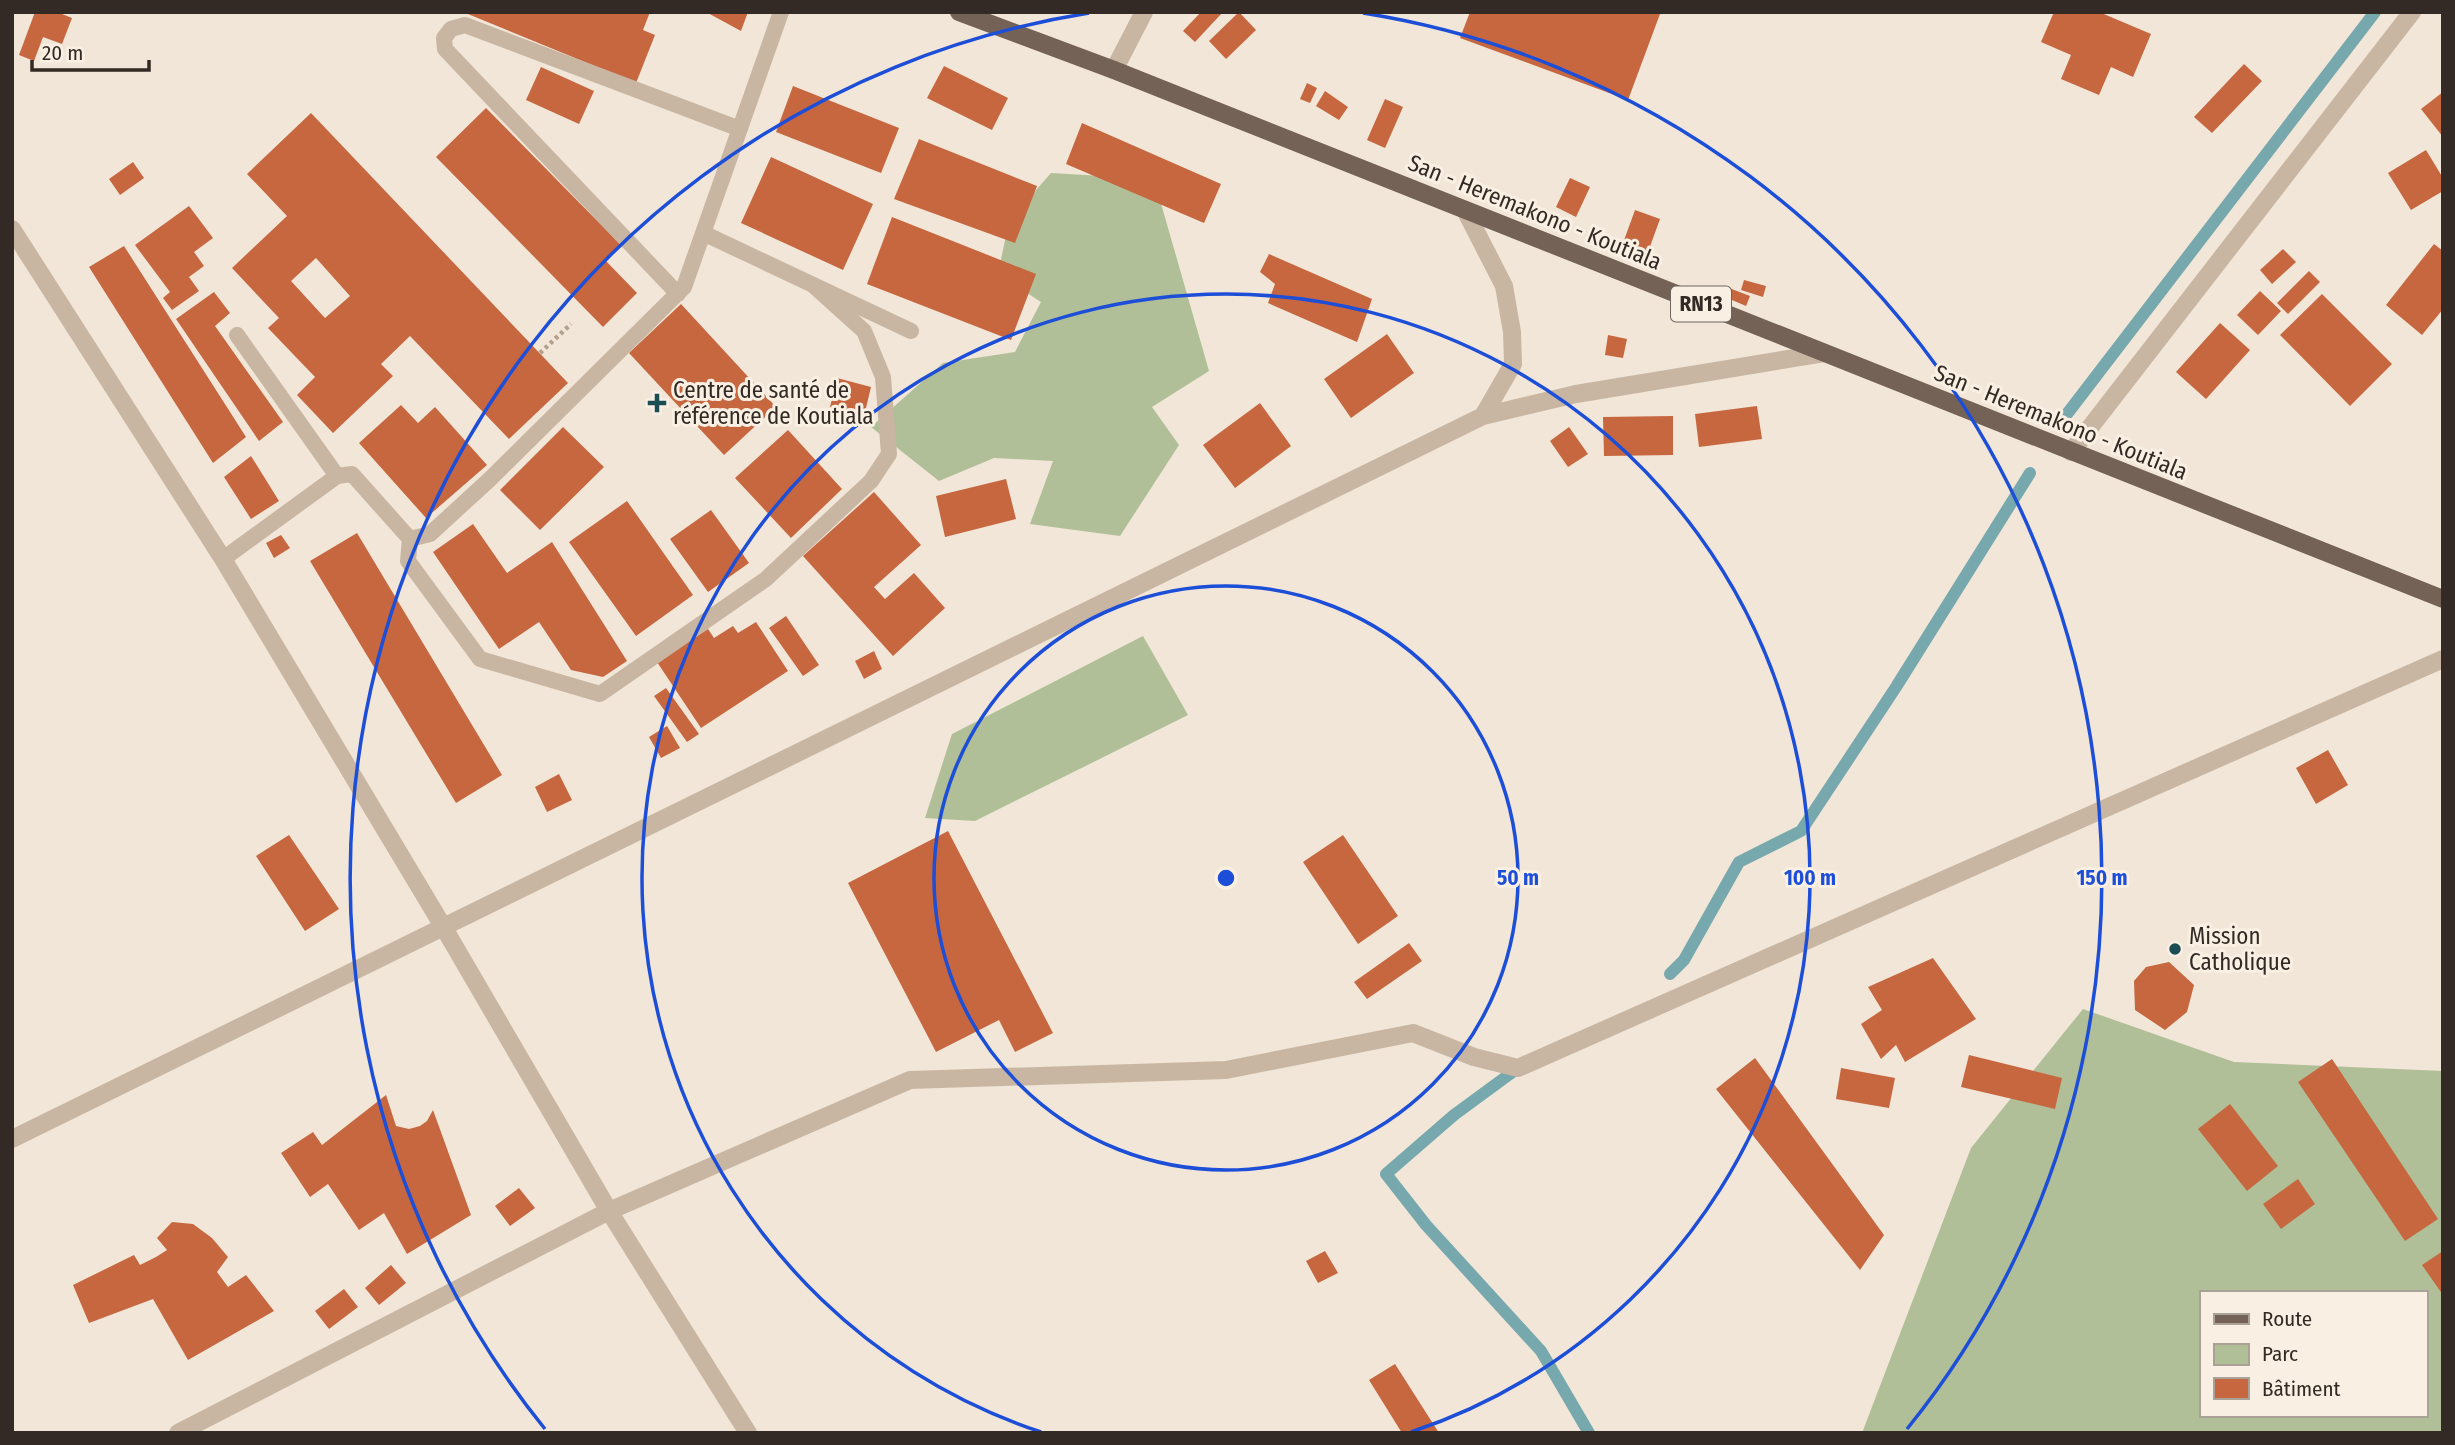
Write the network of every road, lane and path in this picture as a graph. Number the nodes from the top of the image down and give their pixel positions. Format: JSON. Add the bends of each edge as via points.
{"nodes":[{"id":1,"x":781,"y":12,"type":"edge"},
{"id":2,"x":959,"y":12,"type":"edge"},
{"id":3,"x":1144,"y":12,"type":"edge"},
{"id":4,"x":2412,"y":12,"type":"edge"},
{"id":5,"x":1114,"y":70,"type":"junction"},
{"id":6,"x":740,"y":129,"type":"junction"},
{"id":7,"x":1465,"y":210,"type":"junction"},
{"id":8,"x":12,"y":229,"type":"edge"},
{"id":9,"x":703,"y":233,"type":"junction"},
{"id":10,"x":813,"y":285,"type":"junction"},
{"id":11,"x":678,"y":294,"type":"junction"},
{"id":12,"x":571,"y":324,"type":"dead end"},
{"id":13,"x":911,"y":331,"type":"dead end"},
{"id":14,"x":237,"y":335,"type":"dead end"},
{"id":15,"x":540,"y":353,"type":"dead end"},
{"id":16,"x":1824,"y":354,"type":"junction"},
{"id":17,"x":1483,"y":416,"type":"junction"},
{"id":18,"x":2071,"y":452,"type":"junction"},
{"id":19,"x":337,"y":476,"type":"junction"},
{"id":20,"x":411,"y":540,"type":"junction"},
{"id":21,"x":223,"y":559,"type":"junction"},
{"id":22,"x":2443,"y":599,"type":"edge"},
{"id":23,"x":2443,"y":659,"type":"edge"},
{"id":24,"x":444,"y":928,"type":"junction"},
{"id":25,"x":12,"y":1139,"type":"edge"},
{"id":26,"x":609,"y":1211,"type":"junction"},
{"id":27,"x":178,"y":1433,"type":"edge"},
{"id":28,"x":748,"y":1433,"type":"edge"}],
"edges":[{"from":1,"to":6,"type":"lane"},
{"from":2,"to":5,"type":"main road","name":"San - Heremakono - Koutiala","number":"RN13"},
{"from":3,"to":5,"type":"street"},
{"from":4,"to":18,"type":"street"},
{"from":5,"to":7,"type":"main road","name":"San - Heremakono - Koutiala","number":"RN13"},
{"from":6,"to":9,"type":"lane"},
{"from":6,"to":11,"type":"lane","via":[[465,25],[451,29],[444,38],[445,49]]},
{"from":7,"to":16,"type":"main road","name":"San - Heremakono - Koutiala","number":"RN13"},
{"from":7,"to":17,"type":"street","via":[[1504,286],[1512,332],[1513,364]]},
{"from":8,"to":21,"type":"street"},
{"from":9,"to":10,"type":"lane"},
{"from":9,"to":11,"type":"lane"},
{"from":10,"to":13,"type":"lane"},
{"from":10,"to":20,"type":"lane","via":[[864,331],[883,377],[889,454],[871,481],[766,579],[600,694],[480,659],[408,561]]},
{"from":11,"to":20,"type":"lane","via":[[430,534]]},
{"from":12,"to":15,"type":"path"},
{"from":14,"to":19,"type":"lane"},
{"from":16,"to":17,"type":"street","via":[[1576,394]]},
{"from":16,"to":18,"type":"main road","name":"San - Heremakono - Koutiala","number":"RN13"},
{"from":17,"to":24,"type":"street"},
{"from":18,"to":22,"type":"main road","name":"San - Heremakono - Koutiala","number":"RN13"},
{"from":19,"to":20,"type":"lane","via":[[352,474]]},
{"from":19,"to":21,"type":"lane"},
{"from":21,"to":24,"type":"street"},
{"from":23,"to":26,"type":"street","via":[[1518,1068],[1413,1033],[1226,1070],[910,1080]]},
{"from":24,"to":25,"type":"street"},
{"from":24,"to":26,"type":"street"},
{"from":26,"to":27,"type":"street"},
{"from":26,"to":28,"type":"street"}]}
